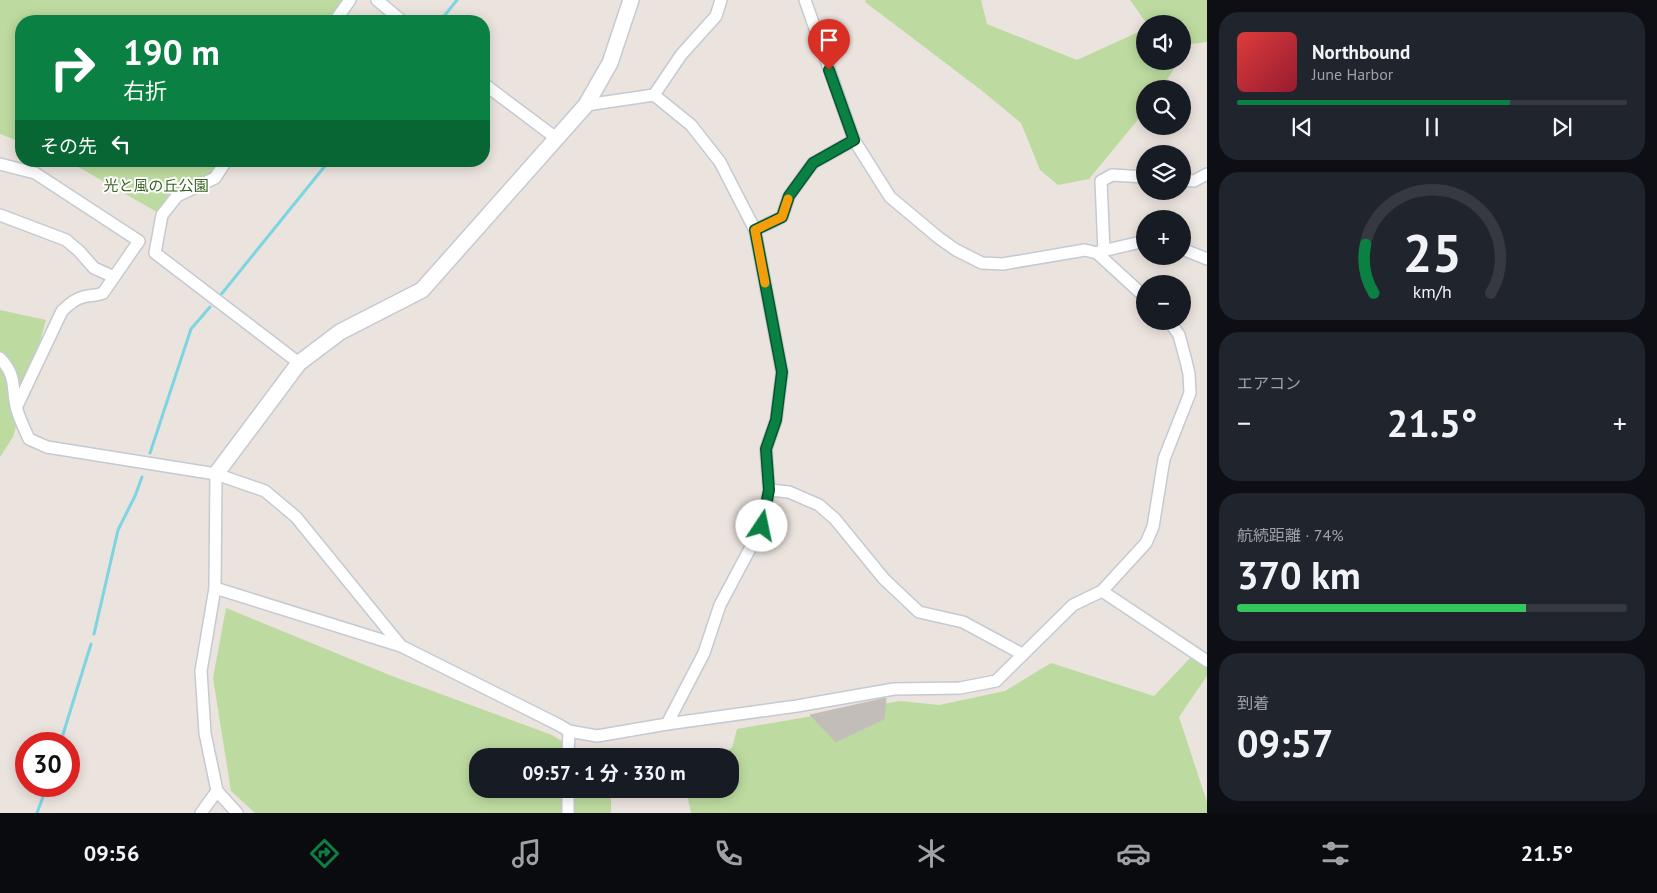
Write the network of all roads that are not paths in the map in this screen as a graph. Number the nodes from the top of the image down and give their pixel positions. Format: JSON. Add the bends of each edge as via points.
{"nodes":[{"id":1,"x":350,"y":0,"type":"edge"},
{"id":2,"x":377,"y":0,"type":"edge"},
{"id":3,"x":631,"y":0,"type":"edge"},
{"id":4,"x":721,"y":0,"type":"edge"},
{"id":5,"x":805,"y":0,"type":"edge"},
{"id":6,"x":339,"y":15,"type":"edge"},
{"id":7,"x":395,"y":15,"type":"edge"},
{"id":8,"x":490,"y":88,"type":"edge"},
{"id":9,"x":654,"y":94,"type":"junction"},
{"id":10,"x":586,"y":105,"type":"junction"},
{"id":11,"x":556,"y":138,"type":"junction"},
{"id":12,"x":854,"y":140,"type":"junction"},
{"id":13,"x":0,"y":164,"type":"edge"},
{"id":14,"x":222,"y":167,"type":"edge"},
{"id":15,"x":1207,"y":174,"type":"edge"},
{"id":16,"x":1136,"y":176,"type":"edge"},
{"id":17,"x":1191,"y":181,"type":"edge"},
{"id":18,"x":0,"y":215,"type":"edge"},
{"id":19,"x":755,"y":230,"type":"junction"},
{"id":20,"x":1136,"y":243,"type":"edge"},
{"id":21,"x":1100,"y":252,"type":"junction"},
{"id":22,"x":1191,"y":253,"type":"edge"},
{"id":23,"x":1207,"y":259,"type":"edge"},
{"id":24,"x":114,"y":277,"type":"junction"},
{"id":25,"x":1136,"y":288,"type":"edge"},
{"id":26,"x":1175,"y":330,"type":"edge"},
{"id":27,"x":0,"y":358,"type":"edge"},
{"id":28,"x":299,"y":363,"type":"junction"},
{"id":29,"x":16,"y":408,"type":"junction"},
{"id":30,"x":216,"y":474,"type":"junction"},
{"id":31,"x":769,"y":490,"type":"junction"},
{"id":32,"x":215,"y":588,"type":"junction"},
{"id":33,"x":1102,"y":591,"type":"junction"},
{"id":34,"x":401,"y":646,"type":"junction"},
{"id":35,"x":1022,"y":654,"type":"junction"},
{"id":36,"x":1207,"y":661,"type":"edge"},
{"id":37,"x":666,"y":724,"type":"junction"},
{"id":38,"x":569,"y":731,"type":"junction"},
{"id":39,"x":568,"y":748,"type":"edge"},
{"id":40,"x":217,"y":791,"type":"junction"},
{"id":41,"x":568,"y":798,"type":"edge"},
{"id":42,"x":201,"y":813,"type":"edge"},
{"id":43,"x":237,"y":813,"type":"edge"},
{"id":44,"x":568,"y":813,"type":"edge"}],
"edges":[{"from":1,"to":6,"type":"street"},
{"from":2,"to":7,"type":"street"},
{"from":3,"to":10,"type":"street","via":[[610,63]]},
{"from":4,"to":9,"type":"street","via":[[716,16],[681,55]]},
{"from":5,"to":12,"type":"street"},
{"from":8,"to":11,"type":"street"},
{"from":9,"to":10,"type":"street"},
{"from":9,"to":19,"type":"street","via":[[691,125],[720,162]]},
{"from":10,"to":11,"type":"street"},
{"from":11,"to":28,"type":"street","via":[[422,290],[340,332]]},
{"from":12,"to":19,"type":"street","via":[[813,163],[789,196],[782,217]]},
{"from":12,"to":21,"type":"street","via":[[890,197],[939,238],[982,263],[1003,264],[1085,250]]},
{"from":13,"to":24,"type":"street","via":[[35,173],[139,241]]},
{"from":14,"to":28,"type":"street","via":[[214,178],[177,196],[162,214],[155,253]]},
{"from":15,"to":17,"type":"street"},
{"from":16,"to":21,"type":"street","via":[[1112,175],[1101,181]]},
{"from":18,"to":24,"type":"street","via":[[66,240],[94,268]]},
{"from":19,"to":31,"type":"street","via":[[782,372],[776,420],[766,449]]},
{"from":20,"to":21,"type":"street"},
{"from":21,"to":25,"type":"street"},
{"from":22,"to":23,"type":"street"},
{"from":24,"to":29,"type":"street","via":[[104,293],[83,296],[62,310]]},
{"from":26,"to":33,"type":"street","via":[[1189,374],[1190,393],[1164,459],[1153,527],[1146,543]]},
{"from":27,"to":29,"type":"street","via":[[13,379]]},
{"from":28,"to":30,"type":"street"},
{"from":29,"to":30,"type":"street","via":[[28,440],[47,447]]},
{"from":30,"to":32,"type":"street"},
{"from":30,"to":34,"type":"street","via":[[266,491],[296,517]]},
{"from":31,"to":35,"type":"street","via":[[789,492],[819,505],[835,519],[884,580],[919,612],[963,622]]},
{"from":31,"to":37,"type":"street","via":[[762,526],[720,606],[704,653]]},
{"from":32,"to":34,"type":"street"},
{"from":32,"to":40,"type":"street","via":[[201,670],[205,733]]},
{"from":33,"to":35,"type":"street","via":[[1074,605]]},
{"from":33,"to":36,"type":"street"},
{"from":34,"to":38,"type":"street"},
{"from":35,"to":37,"type":"street","via":[[996,681],[960,688],[894,689]]},
{"from":37,"to":38,"type":"street","via":[[597,736]]},
{"from":38,"to":39,"type":"street"},
{"from":40,"to":42,"type":"street"},
{"from":40,"to":43,"type":"street"},
{"from":41,"to":44,"type":"street"}]}
